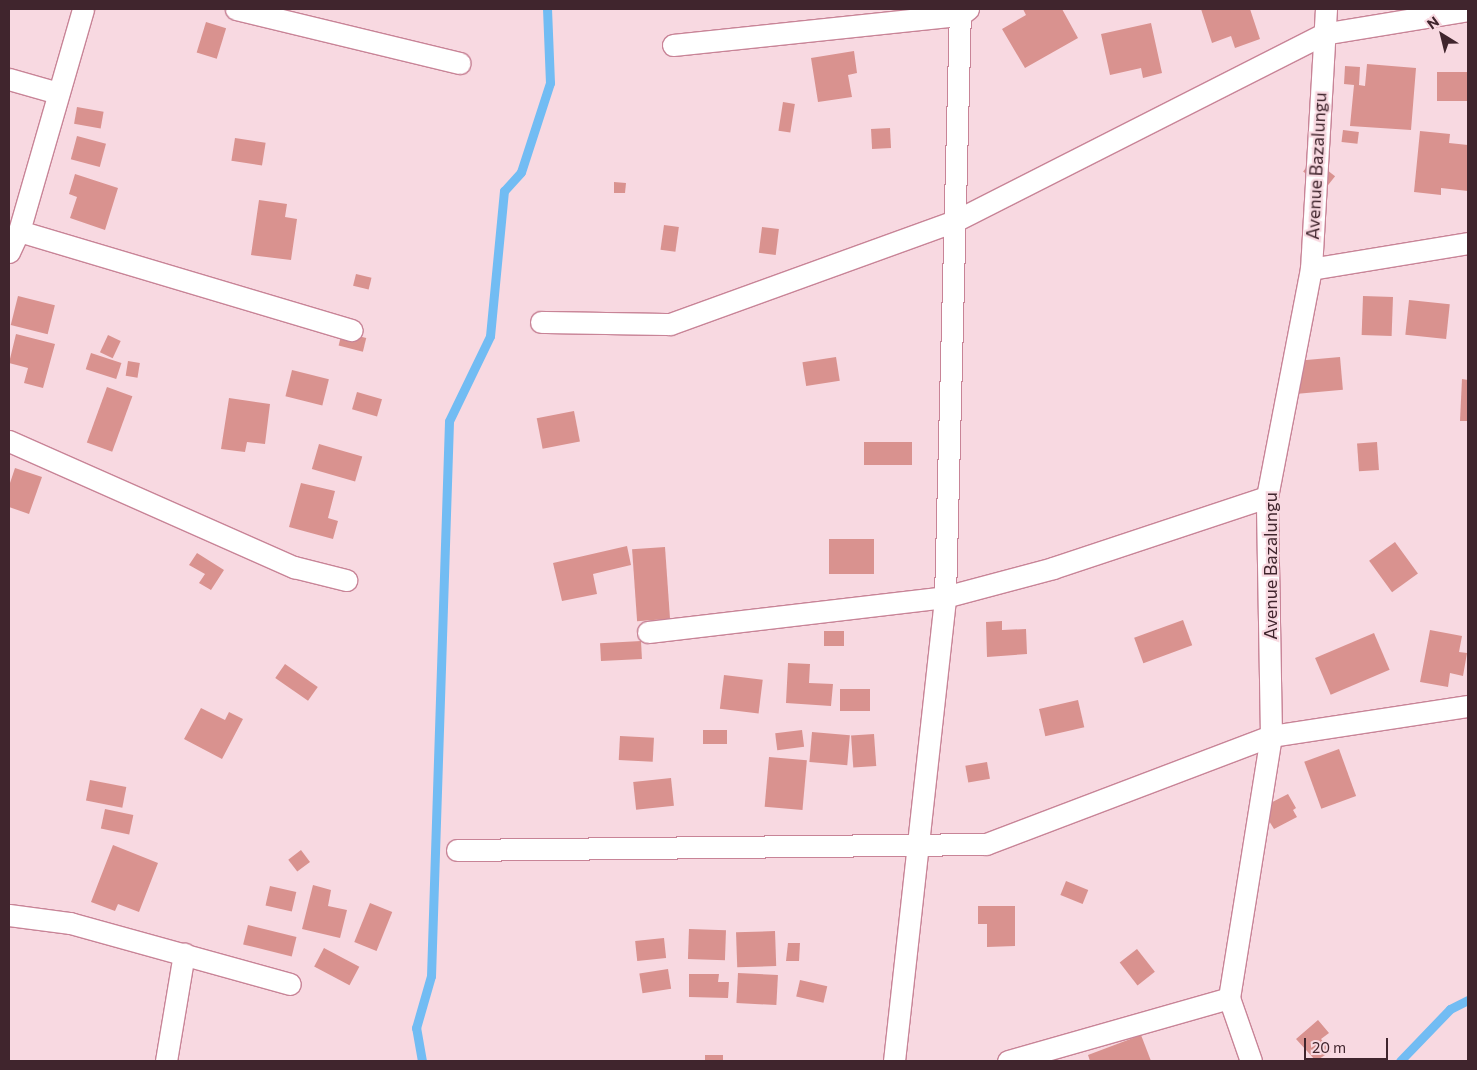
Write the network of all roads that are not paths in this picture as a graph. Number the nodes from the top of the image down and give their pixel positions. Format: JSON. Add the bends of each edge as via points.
{"nodes":[{"id":1,"x":83,"y":9,"type":"edge"},
{"id":2,"x":236,"y":9,"type":"edge"},
{"id":3,"x":1326,"y":9,"type":"edge"},
{"id":4,"x":1468,"y":10,"type":"edge"},
{"id":5,"x":963,"y":11,"type":"edge"},
{"id":6,"x":1324,"y":34,"type":"junction"},
{"id":7,"x":673,"y":45,"type":"dead end"},
{"id":8,"x":460,"y":63,"type":"dead end"},
{"id":9,"x":9,"y":79,"type":"edge"},
{"id":10,"x":58,"y":93,"type":"junction"},
{"id":11,"x":955,"y":221,"type":"junction"},
{"id":12,"x":19,"y":231,"type":"junction"},
{"id":13,"x":1468,"y":243,"type":"edge"},
{"id":14,"x":9,"y":252,"type":"edge"},
{"id":15,"x":1311,"y":269,"type":"junction"},
{"id":16,"x":542,"y":322,"type":"dead end"},
{"id":17,"x":352,"y":330,"type":"dead end"},
{"id":18,"x":9,"y":442,"type":"edge"},
{"id":19,"x":1268,"y":497,"type":"junction"},
{"id":20,"x":346,"y":580,"type":"dead end"},
{"id":21,"x":945,"y":597,"type":"junction"},
{"id":22,"x":648,"y":632,"type":"dead end"},
{"id":23,"x":1468,"y":706,"type":"edge"},
{"id":24,"x":1271,"y":736,"type":"junction"},
{"id":25,"x":917,"y":847,"type":"junction"},
{"id":26,"x":457,"y":850,"type":"dead end"},
{"id":27,"x":9,"y":915,"type":"edge"},
{"id":28,"x":184,"y":954,"type":"junction"},
{"id":29,"x":290,"y":984,"type":"dead end"},
{"id":30,"x":1229,"y":998,"type":"junction"},
{"id":31,"x":166,"y":1061,"type":"edge"},
{"id":32,"x":894,"y":1061,"type":"edge"},
{"id":33,"x":1008,"y":1061,"type":"edge"},
{"id":34,"x":1251,"y":1061,"type":"edge"}],
"edges":[{"from":1,"to":10,"type":"street"},
{"from":2,"to":8,"type":"street"},
{"from":3,"to":6,"type":"street","name":"Avenue Bazalungu"},
{"from":4,"to":6,"type":"street"},
{"from":5,"to":7,"type":"street"},
{"from":5,"to":11,"type":"street"},
{"from":6,"to":11,"type":"street"},
{"from":6,"to":15,"type":"street","name":"Avenue Bazalungu"},
{"from":9,"to":10,"type":"street"},
{"from":10,"to":12,"type":"street"},
{"from":11,"to":16,"type":"street","via":[[670,324]]},
{"from":11,"to":21,"type":"street"},
{"from":12,"to":14,"type":"street"},
{"from":12,"to":17,"type":"street"},
{"from":13,"to":15,"type":"street"},
{"from":15,"to":19,"type":"street","name":"Avenue Bazalungu"},
{"from":18,"to":20,"type":"street","via":[[294,567]]},
{"from":19,"to":21,"type":"street","via":[[1053,568]]},
{"from":19,"to":24,"type":"street","name":"Avenue Bazalungu"},
{"from":21,"to":22,"type":"street"},
{"from":21,"to":25,"type":"street"},
{"from":23,"to":24,"type":"street"},
{"from":24,"to":25,"type":"street","via":[[986,844]]},
{"from":24,"to":30,"type":"street","name":"Avenue Bazalungu"},
{"from":25,"to":26,"type":"street"},
{"from":25,"to":32,"type":"street"},
{"from":27,"to":28,"type":"street","via":[[70,923]]},
{"from":28,"to":29,"type":"street"},
{"from":28,"to":31,"type":"street"},
{"from":30,"to":33,"type":"street"},
{"from":30,"to":34,"type":"street","name":"Avenue Bazalungu"}]}
